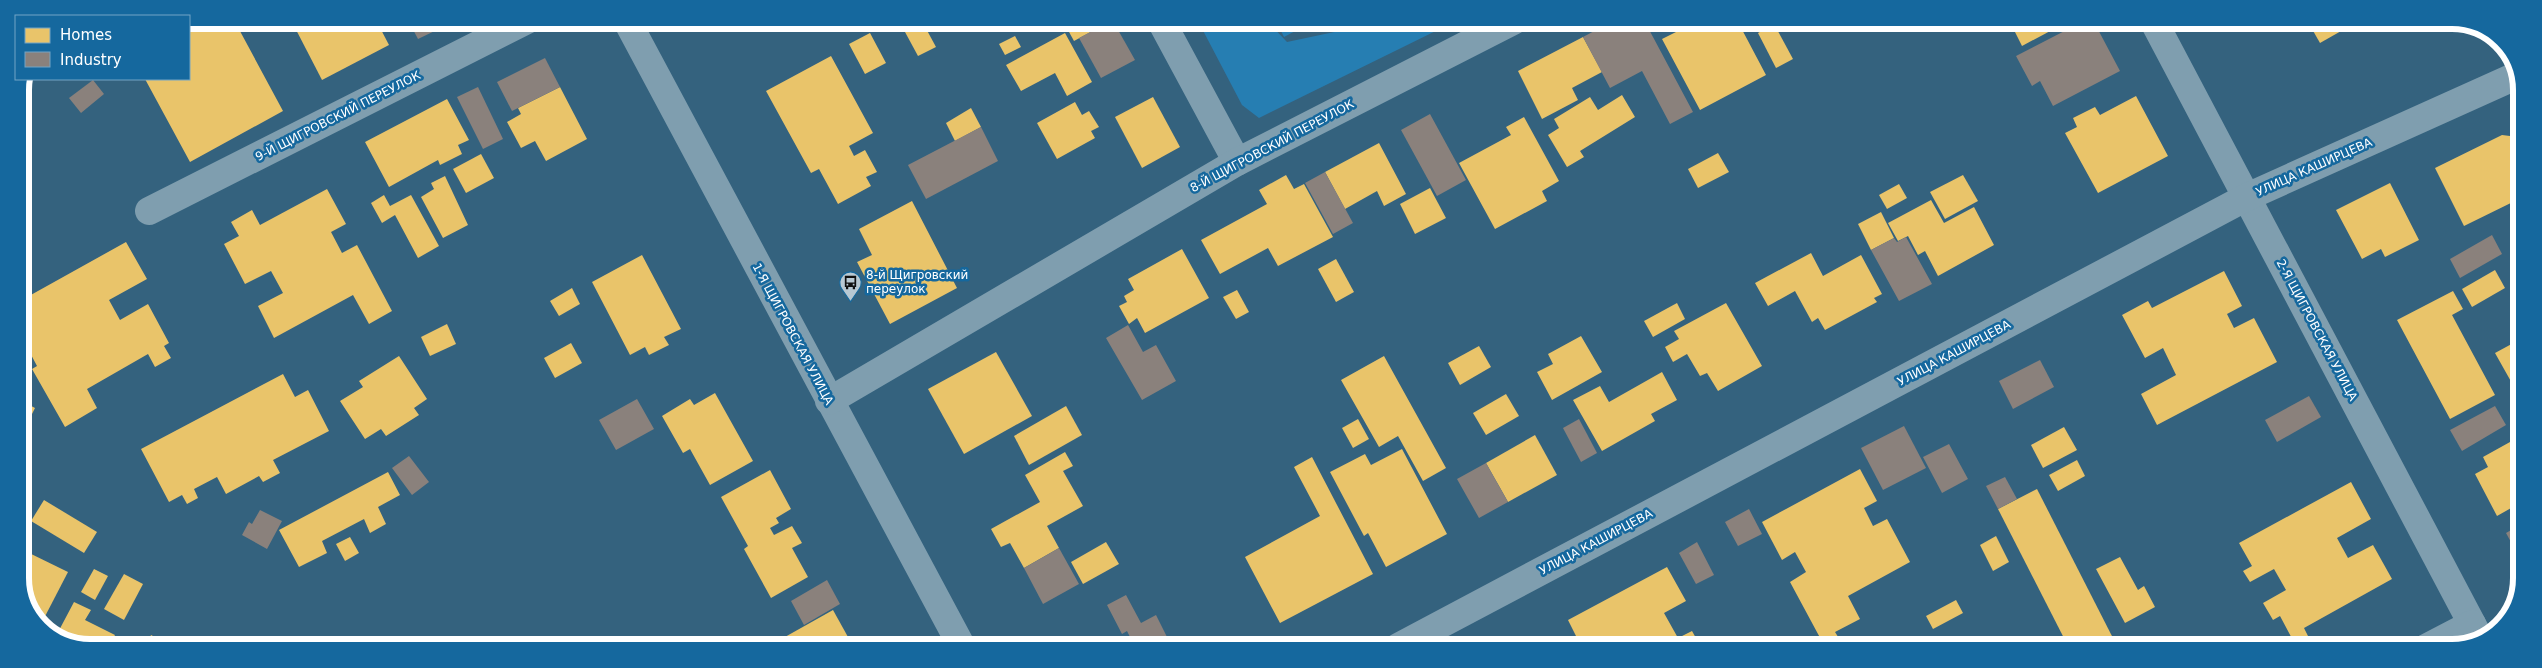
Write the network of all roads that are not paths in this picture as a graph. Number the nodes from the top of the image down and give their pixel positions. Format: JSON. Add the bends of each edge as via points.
{"nodes":[{"id":1,"x":509,"y":29,"type":"edge"},
{"id":2,"x":631,"y":29,"type":"edge"},
{"id":3,"x":1165,"y":29,"type":"edge"},
{"id":4,"x":1497,"y":29,"type":"edge"},
{"id":5,"x":2158,"y":29,"type":"edge"},
{"id":6,"x":2512,"y":78,"type":"edge"},
{"id":7,"x":1237,"y":162,"type":"junction"},
{"id":8,"x":2247,"y":197,"type":"junction"},
{"id":9,"x":149,"y":211,"type":"dead end"},
{"id":10,"x":829,"y":401,"type":"junction"},
{"id":11,"x":2476,"y":631,"type":"edge"},
{"id":12,"x":958,"y":639,"type":"edge"},
{"id":13,"x":1413,"y":639,"type":"edge"},
{"id":14,"x":2452,"y":639,"type":"edge"}],
"edges":[{"from":1,"to":9,"type":"street","name":"9-Й ЩИГРОВСКИЙ ПЕРЕУЛОК"},
{"from":2,"to":10,"type":"street","name":"1-Я ЩИГРОВСКАЯ УЛИЦА"},
{"from":3,"to":7,"type":"street"},
{"from":4,"to":7,"type":"street","name":"8-Й ЩИГРОВСКИЙ ПЕРЕУЛОК"},
{"from":5,"to":8,"type":"street","name":"2-Я ЩИГРОВСКАЯ УЛИЦА"},
{"from":6,"to":8,"type":"street","name":"УЛИЦА КАШИРЦЕВА"},
{"from":7,"to":10,"type":"street","name":"8-Й ЩИГРОВСКИЙ ПЕРЕУЛОК"},
{"from":8,"to":11,"type":"street","name":"2-Я ЩИГРОВСКАЯ УЛИЦА"},
{"from":8,"to":13,"type":"street","name":"УЛИЦА КАШИРЦЕВА"},
{"from":10,"to":12,"type":"street","name":"1-Я ЩИГРОВСКАЯ УЛИЦА"},
{"from":11,"to":14,"type":"street"}]}
